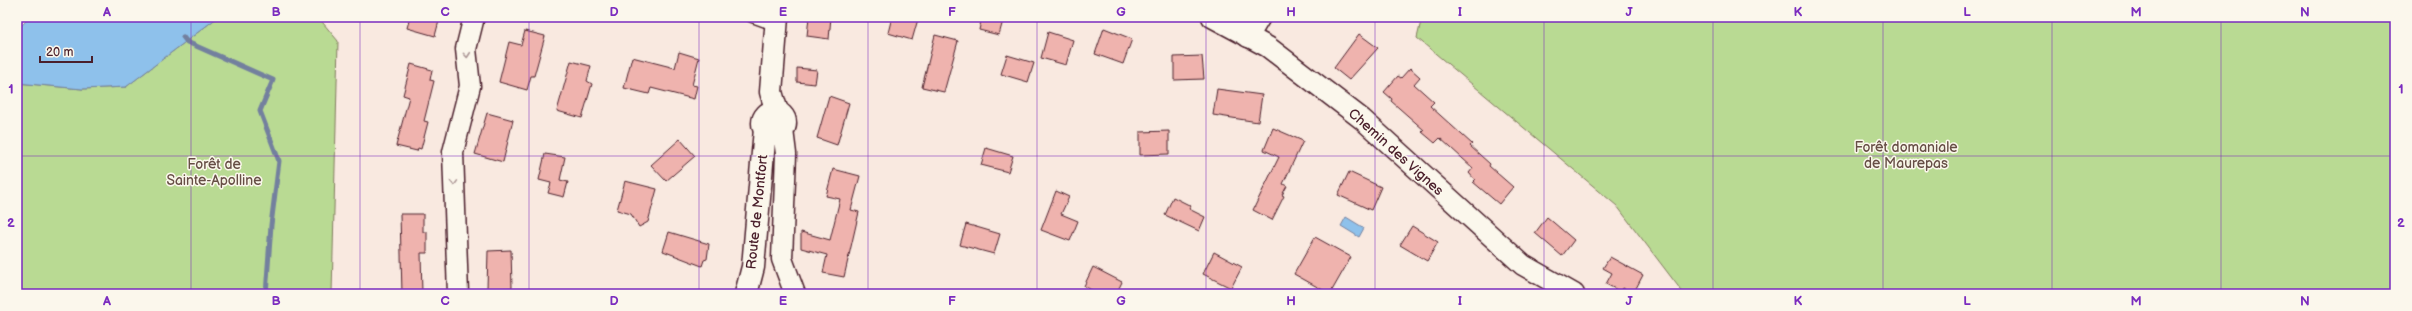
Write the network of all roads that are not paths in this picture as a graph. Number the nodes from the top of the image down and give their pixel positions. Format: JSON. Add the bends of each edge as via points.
{"nodes":[{"id":1,"x":474,"y":17,"type":"edge"},
{"id":2,"x":752,"y":17,"type":"edge"},
{"id":3,"x":1212,"y":17,"type":"edge"},
{"id":4,"x":1260,"y":17,"type":"edge"},
{"id":5,"x":777,"y":21,"type":"edge"},
{"id":6,"x":1248,"y":37,"type":"junction"},
{"id":7,"x":775,"y":124,"type":"junction"},
{"id":8,"x":458,"y":294,"type":"edge"},
{"id":9,"x":746,"y":294,"type":"edge"},
{"id":10,"x":795,"y":294,"type":"edge"},
{"id":11,"x":1574,"y":294,"type":"edge"}],
"edges":[{"from":1,"to":8,"type":"street","one_way":true,"via":[[466,49],[470,86],[453,152]]},
{"from":2,"to":5,"type":"lane"},
{"from":3,"to":6,"type":"street","name":"Chemin des Vignes"},
{"from":4,"to":6,"type":"street"},
{"from":5,"to":7,"type":"street","name":"Route de Montfort","via":[[771,92]]},
{"from":6,"to":11,"type":"street","name":"Chemin des Vignes","via":[[1268,47],[1362,119],[1523,265]]},
{"from":7,"to":9,"type":"street","name":"Route de Montfort","via":[[753,267]]},
{"from":7,"to":10,"type":"street","via":[[786,154],[782,259]]}]}
